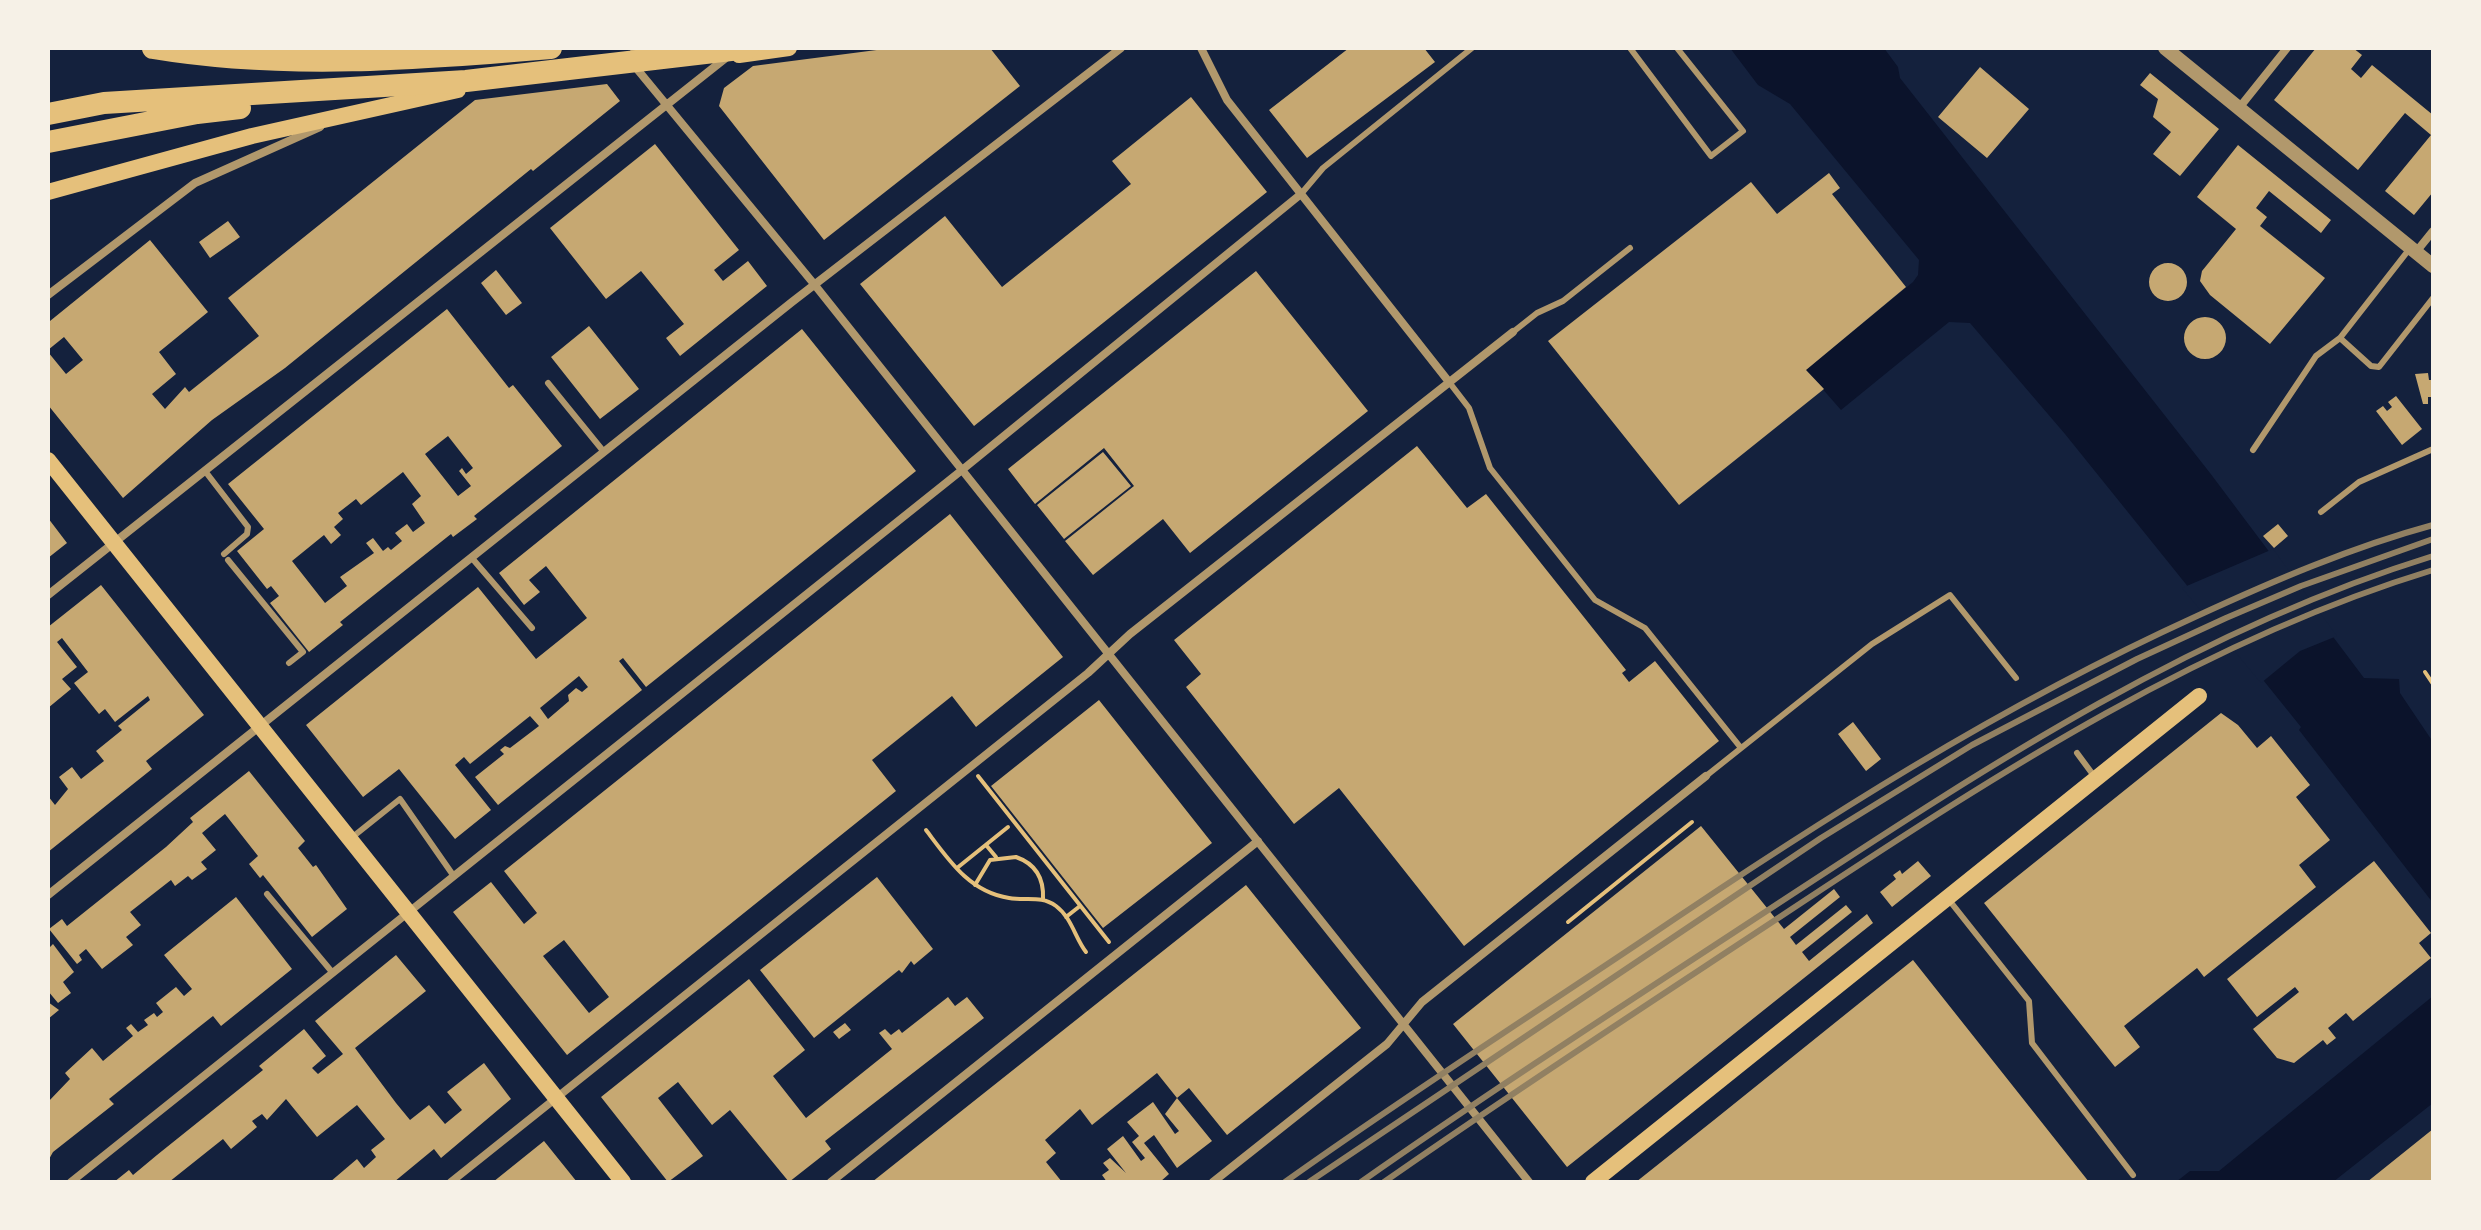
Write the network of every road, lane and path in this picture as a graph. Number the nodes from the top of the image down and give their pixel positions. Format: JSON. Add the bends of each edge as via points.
{"nodes":[{"id":1,"x":153,"y":48,"type":"edge"},
{"id":2,"x":551,"y":48,"type":"edge"},
{"id":3,"x":634,"y":48,"type":"edge"},
{"id":4,"x":789,"y":48,"type":"edge"},
{"id":5,"x":1121,"y":48,"type":"edge"},
{"id":6,"x":1201,"y":48,"type":"edge"},
{"id":7,"x":1472,"y":48,"type":"edge"},
{"id":8,"x":1630,"y":48,"type":"edge"},
{"id":9,"x":1677,"y":48,"type":"edge"},
{"id":10,"x":2165,"y":48,"type":"edge"},
{"id":11,"x":2287,"y":48,"type":"edge"},
{"id":12,"x":738,"y":52,"type":"edge"},
{"id":13,"x":680,"y":55,"type":"edge"},
{"id":14,"x":637,"y":69,"type":"junction"},
{"id":15,"x":466,"y":88,"type":"junction"},
{"id":16,"x":667,"y":104,"type":"junction"},
{"id":17,"x":2239,"y":108,"type":"junction"},
{"id":18,"x":350,"y":113,"type":"junction"},
{"id":19,"x":48,"y":114,"type":"edge"},
{"id":20,"x":48,"y":142,"type":"edge"},
{"id":21,"x":48,"y":192,"type":"edge"},
{"id":22,"x":1301,"y":194,"type":"junction"},
{"id":23,"x":2433,"y":231,"type":"edge"},
{"id":24,"x":1630,"y":248,"type":"dead end"},
{"id":25,"x":2414,"y":249,"type":"junction"},
{"id":26,"x":2433,"y":266,"type":"edge"},
{"id":27,"x":814,"y":284,"type":"junction"},
{"id":28,"x":48,"y":295,"type":"edge"},
{"id":29,"x":2433,"y":298,"type":"edge"},
{"id":30,"x":1513,"y":332,"type":"joint"},
{"id":31,"x":2340,"y":338,"type":"junction"},
{"id":32,"x":1449,"y":382,"type":"junction"},
{"id":33,"x":548,"y":383,"type":"dead end"},
{"id":34,"x":2433,"y":449,"type":"edge"},
{"id":35,"x":2253,"y":450,"type":"dead end"},
{"id":36,"x":604,"y":452,"type":"junction"},
{"id":37,"x":48,"y":460,"type":"edge"},
{"id":38,"x":962,"y":470,"type":"junction"},
{"id":39,"x":205,"y":471,"type":"junction"},
{"id":40,"x":2321,"y":512,"type":"dead end"},
{"id":41,"x":113,"y":543,"type":"junction"},
{"id":42,"x":471,"y":557,"type":"junction"},
{"id":43,"x":48,"y":595,"type":"edge"},
{"id":44,"x":532,"y":628,"type":"dead end"},
{"id":45,"x":1109,"y":654,"type":"junction"},
{"id":46,"x":289,"y":663,"type":"dead end"},
{"id":47,"x":2425,"y":672,"type":"dead end"},
{"id":48,"x":2016,"y":678,"type":"dead end"},
{"id":49,"x":2433,"y":684,"type":"edge"},
{"id":50,"x":2199,"y":696,"type":"dead end"},
{"id":51,"x":259,"y":725,"type":"junction"},
{"id":52,"x":1741,"y":748,"type":"junction"},
{"id":53,"x":2077,"y":753,"type":"dead end"},
{"id":54,"x":971,"y":767,"type":"junction"},
{"id":55,"x":1706,"y":776,"type":"joint"},
{"id":56,"x":2096,"y":778,"type":"junction"},
{"id":57,"x":1692,"y":822,"type":"dead end"},
{"id":58,"x":1008,"y":827,"type":"dead end"},
{"id":59,"x":926,"y":830,"type":"dead end"},
{"id":60,"x":350,"y":839,"type":"junction"},
{"id":61,"x":1258,"y":841,"type":"junction"},
{"id":62,"x":986,"y":845,"type":"junction"},
{"id":63,"x":996,"y":857,"type":"junction"},
{"id":64,"x":956,"y":868,"type":"junction"},
{"id":65,"x":453,"y":875,"type":"junction"},
{"id":66,"x":975,"y":885,"type":"junction"},
{"id":67,"x":267,"y":894,"type":"dead end"},
{"id":68,"x":48,"y":895,"type":"edge"},
{"id":69,"x":1947,"y":898,"type":"junction"},
{"id":70,"x":1043,"y":899,"type":"junction"},
{"id":71,"x":1080,"y":905,"type":"junction"},
{"id":72,"x":408,"y":911,"type":"junction"},
{"id":73,"x":1066,"y":917,"type":"junction"},
{"id":74,"x":1568,"y":922,"type":"dead end"},
{"id":75,"x":1086,"y":952,"type":"dead end"},
{"id":76,"x":1118,"y":953,"type":"junction"},
{"id":77,"x":332,"y":972,"type":"junction"},
{"id":78,"x":1404,"y":1024,"type":"junction"},
{"id":79,"x":556,"y":1098,"type":"junction"},
{"id":80,"x":2133,"y":1175,"type":"dead end"},
{"id":81,"x":71,"y":1182,"type":"edge"},
{"id":82,"x":451,"y":1182,"type":"edge"},
{"id":83,"x":623,"y":1182,"type":"edge"},
{"id":84,"x":831,"y":1182,"type":"edge"},
{"id":85,"x":1213,"y":1182,"type":"edge"},
{"id":86,"x":1529,"y":1182,"type":"edge"},
{"id":87,"x":1593,"y":1182,"type":"edge"}],
"edges":[{"from":1,"to":2,"type":"highway","via":[[336,60]]},
{"from":3,"to":14,"type":"street"},
{"from":4,"to":12,"type":"main road"},
{"from":5,"to":27,"type":"street"},
{"from":6,"to":22,"type":"street","via":[[1227,100]]},
{"from":7,"to":22,"type":"lane","via":[[1323,168]]},
{"from":8,"to":9,"type":"lane","via":[[1711,156],[1743,131]]},
{"from":10,"to":17,"type":"street"},
{"from":11,"to":17,"type":"street"},
{"from":12,"to":13,"type":"main road"},
{"from":12,"to":16,"type":"street"},
{"from":12,"to":19,"type":"highway","via":[[466,81],[104,103]]},
{"from":13,"to":14,"type":"main road"},
{"from":14,"to":15,"type":"main road"},
{"from":14,"to":16,"type":"street"},
{"from":15,"to":18,"type":"main road"},
{"from":15,"to":20,"type":"highway","via":[[197,113]]},
{"from":16,"to":27,"type":"street"},
{"from":16,"to":39,"type":"street"},
{"from":17,"to":25,"type":"street"},
{"from":18,"to":21,"type":"main road"},
{"from":18,"to":28,"type":"street","via":[[195,183]]},
{"from":22,"to":32,"type":"street"},
{"from":22,"to":38,"type":"street"},
{"from":23,"to":25,"type":"street"},
{"from":24,"to":30,"type":"lane"},
{"from":25,"to":26,"type":"street"},
{"from":25,"to":31,"type":"lane"},
{"from":27,"to":36,"type":"street"},
{"from":27,"to":38,"type":"street"},
{"from":29,"to":31,"type":"lane","via":[[2379,367]]},
{"from":30,"to":32,"type":"street"},
{"from":31,"to":35,"type":"lane","via":[[2316,356]]},
{"from":32,"to":45,"type":"street"},
{"from":32,"to":52,"type":"lane","via":[[1469,408],[1490,468],[1578,579],[1595,600],[1645,628]]},
{"from":33,"to":36,"type":"lane"},
{"from":34,"to":40,"type":"lane","via":[[2359,482]]},
{"from":36,"to":42,"type":"street"},
{"from":37,"to":41,"type":"main road"},
{"from":38,"to":45,"type":"street"},
{"from":38,"to":65,"type":"street"},
{"from":39,"to":41,"type":"street"},
{"from":39,"to":46,"type":"lane","via":[[248,527],[226,557],[303,652]]},
{"from":41,"to":43,"type":"street"},
{"from":41,"to":51,"type":"main road"},
{"from":42,"to":44,"type":"lane"},
{"from":42,"to":51,"type":"street"},
{"from":45,"to":54,"type":"street"},
{"from":45,"to":61,"type":"street"},
{"from":47,"to":49,"type":"path"},
{"from":48,"to":52,"type":"lane","via":[[1950,595],[1872,644]]},
{"from":50,"to":56,"type":"main road"},
{"from":51,"to":60,"type":"main road"},
{"from":51,"to":68,"type":"street"},
{"from":52,"to":55,"type":"lane"},
{"from":53,"to":56,"type":"lane"},
{"from":54,"to":71,"type":"path"},
{"from":54,"to":79,"type":"street"},
{"from":55,"to":78,"type":"street","via":[[1422,1002]]},
{"from":56,"to":69,"type":"main road"},
{"from":57,"to":74,"type":"path"},
{"from":58,"to":62,"type":"path"},
{"from":59,"to":64,"type":"path"},
{"from":60,"to":65,"type":"lane","via":[[400,799]]},
{"from":60,"to":72,"type":"main road"},
{"from":61,"to":76,"type":"street"},
{"from":61,"to":78,"type":"street"},
{"from":62,"to":63,"type":"path"},
{"from":62,"to":64,"type":"path"},
{"from":63,"to":66,"type":"path","via":[[983,866]]},
{"from":63,"to":70,"type":"path","via":[[1016,857],[1031,865],[1042,880]]},
{"from":64,"to":66,"type":"path"},
{"from":65,"to":72,"type":"street"},
{"from":66,"to":70,"type":"path","via":[[1011,898]]},
{"from":67,"to":77,"type":"lane"},
{"from":69,"to":80,"type":"lane","via":[[2029,1001],[2032,1043]]},
{"from":69,"to":87,"type":"main road"},
{"from":70,"to":73,"type":"path"},
{"from":71,"to":73,"type":"path"},
{"from":71,"to":76,"type":"path"},
{"from":72,"to":77,"type":"street"},
{"from":72,"to":79,"type":"main road"},
{"from":73,"to":75,"type":"path"},
{"from":76,"to":84,"type":"street"},
{"from":77,"to":81,"type":"street"},
{"from":78,"to":85,"type":"street","via":[[1387,1044]]},
{"from":78,"to":86,"type":"street"},
{"from":79,"to":82,"type":"street"},
{"from":79,"to":83,"type":"main road"}]}
